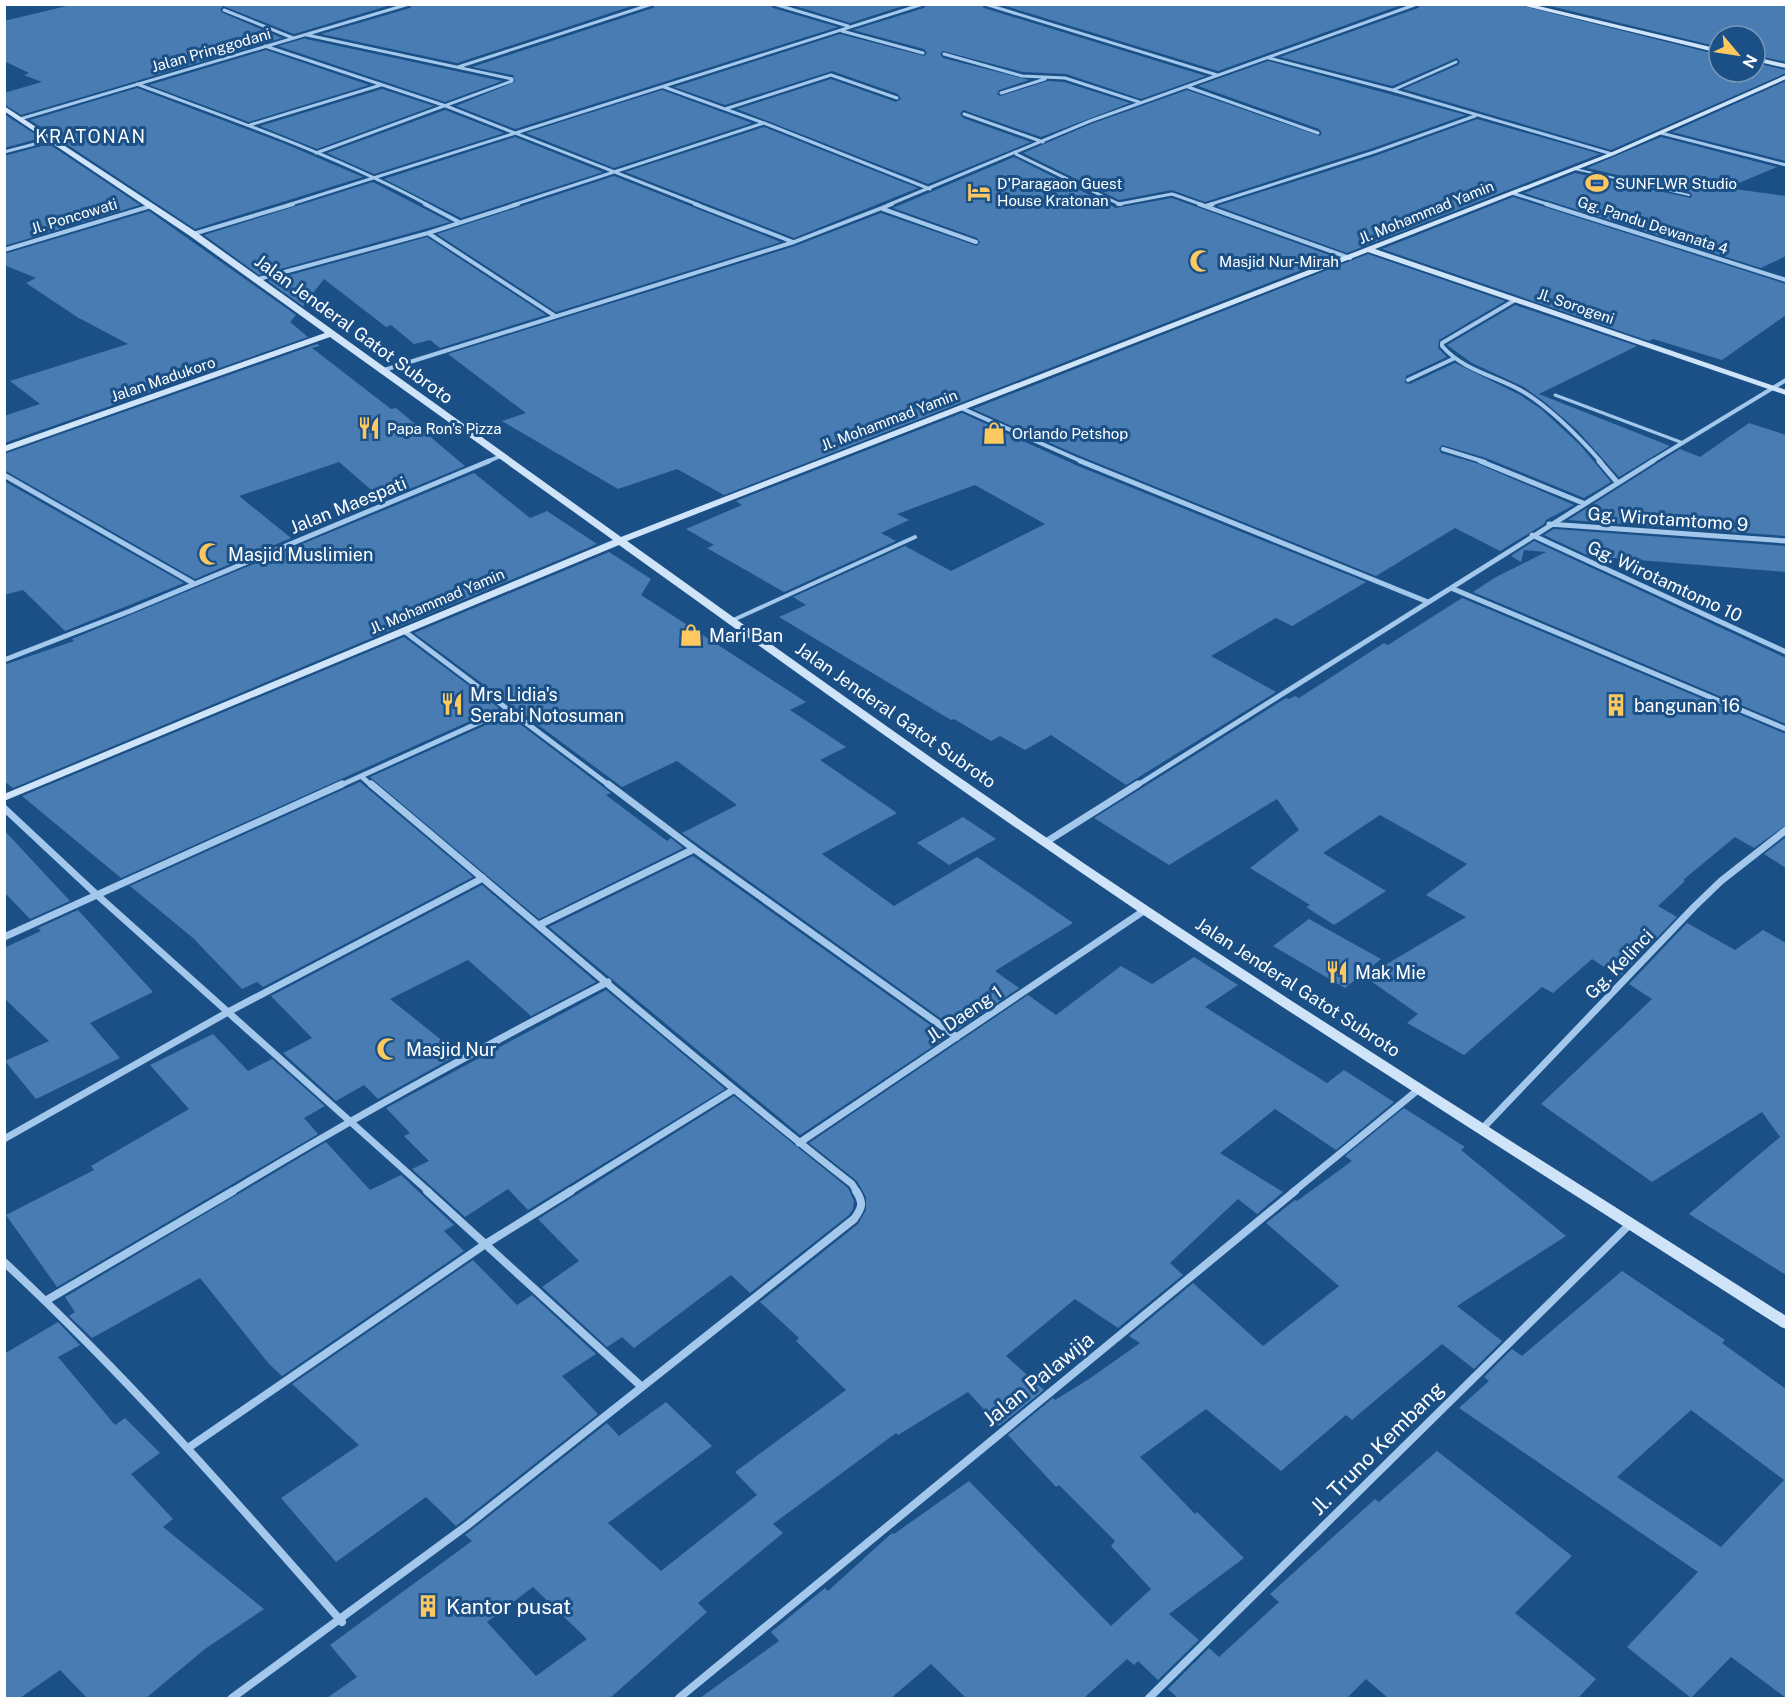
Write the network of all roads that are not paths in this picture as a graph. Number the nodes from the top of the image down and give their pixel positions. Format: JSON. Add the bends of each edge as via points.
{"nodes":[{"id":1,"x":409,"y":4,"type":"edge"},
{"id":2,"x":652,"y":4,"type":"edge"},
{"id":3,"x":774,"y":4,"type":"edge"},
{"id":4,"x":923,"y":4,"type":"edge"},
{"id":5,"x":985,"y":4,"type":"edge"},
{"id":6,"x":1417,"y":4,"type":"edge"},
{"id":7,"x":1520,"y":4,"type":"edge"},
{"id":8,"x":224,"y":10,"type":"dead end"},
{"id":9,"x":850,"y":27,"type":"junction"},
{"id":10,"x":840,"y":30,"type":"junction"},
{"id":11,"x":305,"y":34,"type":"junction"},
{"id":12,"x":294,"y":38,"type":"junction"},
{"id":13,"x":265,"y":46,"type":"junction"},
{"id":14,"x":1707,"y":48,"type":"edge"},
{"id":15,"x":922,"y":53,"type":"dead end"},
{"id":16,"x":944,"y":54,"type":"dead end"},
{"id":17,"x":1268,"y":57,"type":"junction"},
{"id":18,"x":1456,"y":62,"type":"dead end"},
{"id":19,"x":1767,"y":62,"type":"edge"},
{"id":20,"x":1786,"y":66,"type":"edge"},
{"id":21,"x":458,"y":67,"type":"junction"},
{"id":22,"x":1218,"y":75,"type":"junction"},
{"id":23,"x":1054,"y":76,"type":"junction"},
{"id":24,"x":1786,"y":77,"type":"edge"},
{"id":25,"x":137,"y":84,"type":"junction"},
{"id":26,"x":381,"y":85,"type":"junction"},
{"id":27,"x":1188,"y":86,"type":"junction"},
{"id":28,"x":664,"y":87,"type":"junction"},
{"id":29,"x":1392,"y":90,"type":"junction"},
{"id":30,"x":1001,"y":93,"type":"dead end"},
{"id":31,"x":897,"y":98,"type":"dead end"},
{"id":32,"x":1139,"y":102,"type":"junction"},
{"id":33,"x":446,"y":106,"type":"junction"},
{"id":34,"x":4,"y":108,"type":"edge"},
{"id":35,"x":725,"y":109,"type":"junction"},
{"id":36,"x":964,"y":114,"type":"dead end"},
{"id":37,"x":1477,"y":116,"type":"junction"},
{"id":38,"x":20,"y":119,"type":"junction"},
{"id":39,"x":764,"y":123,"type":"junction"},
{"id":40,"x":249,"y":126,"type":"junction"},
{"id":41,"x":1660,"y":132,"type":"junction"},
{"id":42,"x":1318,"y":133,"type":"dead end"},
{"id":43,"x":518,"y":134,"type":"junction"},
{"id":44,"x":50,"y":140,"type":"junction"},
{"id":45,"x":1044,"y":142,"type":"junction"},
{"id":46,"x":4,"y":152,"type":"edge"},
{"id":47,"x":316,"y":153,"type":"junction"},
{"id":48,"x":1016,"y":153,"type":"junction"},
{"id":49,"x":1612,"y":154,"type":"junction"},
{"id":50,"x":1786,"y":165,"type":"edge"},
{"id":51,"x":1575,"y":169,"type":"junction"},
{"id":52,"x":616,"y":171,"type":"junction"},
{"id":53,"x":378,"y":178,"type":"junction"},
{"id":54,"x":930,"y":189,"type":"junction"},
{"id":55,"x":1512,"y":194,"type":"junction"},
{"id":56,"x":1689,"y":195,"type":"dead end"},
{"id":57,"x":151,"y":206,"type":"junction"},
{"id":58,"x":1206,"y":206,"type":"junction"},
{"id":59,"x":883,"y":209,"type":"junction"},
{"id":60,"x":459,"y":222,"type":"junction"},
{"id":61,"x":428,"y":232,"type":"junction"},
{"id":62,"x":193,"y":234,"type":"junction"},
{"id":63,"x":794,"y":242,"type":"junction"},
{"id":64,"x":976,"y":242,"type":"dead end"},
{"id":65,"x":4,"y":250,"type":"edge"},
{"id":66,"x":1371,"y":250,"type":"junction"},
{"id":67,"x":1350,"y":258,"type":"junction"},
{"id":68,"x":255,"y":280,"type":"junction"},
{"id":69,"x":1786,"y":280,"type":"edge"},
{"id":70,"x":1515,"y":300,"type":"junction"},
{"id":71,"x":555,"y":316,"type":"junction"},
{"id":72,"x":330,"y":334,"type":"junction"},
{"id":73,"x":1455,"y":358,"type":"junction"},
{"id":74,"x":381,"y":371,"type":"junction"},
{"id":75,"x":1408,"y":380,"type":"dead end"},
{"id":76,"x":1786,"y":380,"type":"edge"},
{"id":77,"x":1773,"y":389,"type":"junction"},
{"id":78,"x":1786,"y":393,"type":"edge"},
{"id":79,"x":1555,"y":395,"type":"dead end"},
{"id":80,"x":961,"y":408,"type":"junction"},
{"id":81,"x":1683,"y":443,"type":"junction"},
{"id":82,"x":1443,"y":448,"type":"dead end"},
{"id":83,"x":4,"y":449,"type":"edge"},
{"id":84,"x":501,"y":456,"type":"junction"},
{"id":85,"x":4,"y":475,"type":"edge"},
{"id":86,"x":1617,"y":482,"type":"junction"},
{"id":87,"x":1582,"y":503,"type":"junction"},
{"id":88,"x":1549,"y":524,"type":"junction"},
{"id":89,"x":1532,"y":535,"type":"junction"},
{"id":90,"x":915,"y":537,"type":"dead end"},
{"id":91,"x":619,"y":541,"type":"junction"},
{"id":92,"x":1786,"y":541,"type":"edge"},
{"id":93,"x":193,"y":583,"type":"junction"},
{"id":94,"x":1451,"y":588,"type":"junction"},
{"id":95,"x":1428,"y":602,"type":"junction"},
{"id":96,"x":731,"y":621,"type":"junction"},
{"id":97,"x":404,"y":631,"type":"junction"},
{"id":98,"x":1786,"y":652,"type":"edge"},
{"id":99,"x":4,"y":660,"type":"edge"},
{"id":100,"x":507,"y":710,"type":"junction"},
{"id":101,"x":1786,"y":729,"type":"edge"},
{"id":102,"x":362,"y":777,"type":"junction"},
{"id":103,"x":6,"y":795,"type":"edge"},
{"id":104,"x":4,"y":808,"type":"edge"},
{"id":105,"x":1786,"y":830,"type":"edge"},
{"id":106,"x":1046,"y":842,"type":"junction"},
{"id":107,"x":694,"y":849,"type":"junction"},
{"id":108,"x":483,"y":878,"type":"junction"},
{"id":109,"x":96,"y":894,"type":"junction"},
{"id":110,"x":1145,"y":910,"type":"junction"},
{"id":111,"x":539,"y":925,"type":"junction"},
{"id":112,"x":4,"y":937,"type":"edge"},
{"id":113,"x":608,"y":982,"type":"junction"},
{"id":114,"x":228,"y":1012,"type":"junction"},
{"id":115,"x":957,"y":1037,"type":"junction"},
{"id":116,"x":1420,"y":1088,"type":"junction"},
{"id":117,"x":733,"y":1090,"type":"junction"},
{"id":118,"x":350,"y":1120,"type":"junction"},
{"id":119,"x":1482,"y":1129,"type":"junction"},
{"id":120,"x":4,"y":1139,"type":"edge"},
{"id":121,"x":799,"y":1143,"type":"junction"},
{"id":122,"x":1630,"y":1224,"type":"junction"},
{"id":123,"x":484,"y":1245,"type":"junction"},
{"id":124,"x":4,"y":1262,"type":"edge"},
{"id":125,"x":47,"y":1300,"type":"junction"},
{"id":126,"x":1785,"y":1319,"type":"edge"},
{"id":127,"x":642,"y":1387,"type":"junction"},
{"id":128,"x":189,"y":1448,"type":"junction"},
{"id":129,"x":342,"y":1622,"type":"junction"},
{"id":130,"x":232,"y":1698,"type":"edge"},
{"id":131,"x":679,"y":1698,"type":"edge"},
{"id":132,"x":1149,"y":1698,"type":"edge"}],
"edges":[{"from":1,"to":11,"type":"street","name":"Jalan Pringgodani"},
{"from":2,"to":21,"type":"street"},
{"from":3,"to":9,"type":"street"},
{"from":4,"to":9,"type":"street"},
{"from":5,"to":22,"type":"street"},
{"from":6,"to":17,"type":"street"},
{"from":7,"to":14,"type":"main road"},
{"from":8,"to":12,"type":"street"},
{"from":9,"to":10,"type":"street"},
{"from":10,"to":15,"type":"street"},
{"from":10,"to":28,"type":"street"},
{"from":11,"to":12,"type":"street","name":"Jalan Pringgodani"},
{"from":11,"to":21,"type":"street"},
{"from":12,"to":13,"type":"street","name":"Jalan Pringgodani"},
{"from":13,"to":25,"type":"street","name":"Jalan Pringgodani"},
{"from":13,"to":26,"type":"street"},
{"from":16,"to":23,"type":"street","via":[[1014,75]]},
{"from":17,"to":22,"type":"street"},
{"from":17,"to":29,"type":"street"},
{"from":18,"to":29,"type":"street"},
{"from":19,"to":20,"type":"main road"},
{"from":21,"to":33,"type":"street","via":[[513,80]]},
{"from":22,"to":27,"type":"street"},
{"from":23,"to":30,"type":"street"},
{"from":23,"to":32,"type":"street"},
{"from":24,"to":41,"type":"main road","name":"Jl. Mohammad Yamin"},
{"from":25,"to":38,"type":"street","name":"Jalan Pringgodani"},
{"from":25,"to":40,"type":"street"},
{"from":26,"to":33,"type":"street"},
{"from":26,"to":40,"type":"street"},
{"from":27,"to":32,"type":"street"},
{"from":27,"to":42,"type":"street"},
{"from":28,"to":35,"type":"street"},
{"from":28,"to":43,"type":"street"},
{"from":29,"to":37,"type":"street"},
{"from":31,"to":35,"type":"street","via":[[831,75]]},
{"from":32,"to":45,"type":"street"},
{"from":33,"to":43,"type":"street"},
{"from":33,"to":47,"type":"street"},
{"from":34,"to":38,"type":"main road","name":"Jalan Jenderal Gatot Subroto"},
{"from":35,"to":39,"type":"street"},
{"from":36,"to":45,"type":"street"},
{"from":37,"to":49,"type":"street"},
{"from":37,"to":58,"type":"street"},
{"from":38,"to":44,"type":"main road","name":"Jalan Jenderal Gatot Subroto"},
{"from":39,"to":52,"type":"street"},
{"from":39,"to":54,"type":"street"},
{"from":40,"to":47,"type":"street"},
{"from":41,"to":49,"type":"main road","name":"Jl. Mohammad Yamin"},
{"from":41,"to":50,"type":"street"},
{"from":43,"to":52,"type":"street"},
{"from":43,"to":53,"type":"street"},
{"from":44,"to":46,"type":"street"},
{"from":44,"to":57,"type":"main road","name":"Jalan Jenderal Gatot Subroto"},
{"from":45,"to":48,"type":"street"},
{"from":47,"to":53,"type":"street"},
{"from":48,"to":54,"type":"street"},
{"from":48,"to":58,"type":"street","via":[[1119,204],[1168,193]]},
{"from":49,"to":51,"type":"main road","name":"Jl. Mohammad Yamin"},
{"from":51,"to":55,"type":"main road","name":"Jl. Mohammad Yamin"},
{"from":51,"to":56,"type":"lane"},
{"from":52,"to":60,"type":"street"},
{"from":52,"to":63,"type":"street"},
{"from":53,"to":60,"type":"street"},
{"from":53,"to":62,"type":"street"},
{"from":54,"to":59,"type":"street"},
{"from":55,"to":66,"type":"main road","name":"Jl. Mohammad Yamin"},
{"from":55,"to":69,"type":"street","name":"Gg. Pandu Dewanata 4"},
{"from":57,"to":62,"type":"main road","name":"Jalan Jenderal Gatot Subroto"},
{"from":57,"to":65,"type":"street","name":"Jl. Poncowati"},
{"from":58,"to":67,"type":"street"},
{"from":59,"to":63,"type":"street"},
{"from":59,"to":64,"type":"street"},
{"from":60,"to":61,"type":"street"},
{"from":61,"to":68,"type":"street"},
{"from":61,"to":71,"type":"street"},
{"from":62,"to":68,"type":"main road","name":"Jalan Jenderal Gatot Subroto"},
{"from":63,"to":71,"type":"street"},
{"from":66,"to":67,"type":"main road","name":"Jl. Mohammad Yamin"},
{"from":66,"to":70,"type":"main road","name":"Jl. Sorogeni"},
{"from":67,"to":80,"type":"main road","name":"Jl. Mohammad Yamin"},
{"from":68,"to":72,"type":"main road","name":"Jalan Jenderal Gatot Subroto"},
{"from":70,"to":73,"type":"street","via":[[1442,343]]},
{"from":70,"to":77,"type":"main road","name":"Jl. Sorogeni"},
{"from":71,"to":74,"type":"street"},
{"from":72,"to":74,"type":"main road","name":"Jalan Jenderal Gatot Subroto"},
{"from":72,"to":83,"type":"main road","name":"Jalan Madukoro"},
{"from":73,"to":75,"type":"street"},
{"from":73,"to":86,"type":"street","via":[[1519,390],[1547,410]]},
{"from":74,"to":84,"type":"main road","name":"Jalan Jenderal Gatot Subroto"},
{"from":76,"to":77,"type":"street"},
{"from":77,"to":78,"type":"main road","name":"Jl. Sorogeni"},
{"from":77,"to":81,"type":"street"},
{"from":79,"to":81,"type":"lane"},
{"from":80,"to":91,"type":"main road","name":"Jl. Mohammad Yamin"},
{"from":80,"to":95,"type":"street","via":[[1058,452]]},
{"from":81,"to":86,"type":"street"},
{"from":82,"to":87,"type":"street"},
{"from":84,"to":91,"type":"main road","name":"Jalan Jenderal Gatot Subroto"},
{"from":84,"to":93,"type":"street","name":"Jalan Maespati"},
{"from":85,"to":93,"type":"street"},
{"from":86,"to":87,"type":"street"},
{"from":87,"to":88,"type":"street"},
{"from":88,"to":89,"type":"street"},
{"from":88,"to":92,"type":"street","name":"Gg. Wirotamtomo 9"},
{"from":89,"to":94,"type":"street"},
{"from":89,"to":98,"type":"street","name":"Gg. Wirotamtomo 10"},
{"from":90,"to":96,"type":"lane"},
{"from":91,"to":96,"type":"main road","name":"Jalan Jenderal Gatot Subroto"},
{"from":91,"to":97,"type":"main road","name":"Jl. Mohammad Yamin"},
{"from":93,"to":99,"type":"street","name":"Jalan Maespati"},
{"from":94,"to":95,"type":"street"},
{"from":94,"to":101,"type":"street"},
{"from":95,"to":106,"type":"street"},
{"from":96,"to":106,"type":"main road","name":"Jalan Jenderal Gatot Subroto"},
{"from":97,"to":100,"type":"street"},
{"from":97,"to":103,"type":"main road","name":"Jl. Mohammad Yamin"},
{"from":100,"to":102,"type":"street"},
{"from":100,"to":107,"type":"street"},
{"from":102,"to":108,"type":"street"},
{"from":102,"to":109,"type":"street"},
{"from":104,"to":109,"type":"street"},
{"from":105,"to":119,"type":"street","name":"Gg. Kelinci","via":[[1694,907]]},
{"from":106,"to":110,"type":"main road","name":"Jalan Jenderal Gatot Subroto"},
{"from":107,"to":111,"type":"street"},
{"from":107,"to":115,"type":"street"},
{"from":108,"to":111,"type":"street"},
{"from":108,"to":114,"type":"street"},
{"from":109,"to":112,"type":"street"},
{"from":109,"to":114,"type":"street"},
{"from":110,"to":115,"type":"street","name":"Jl. Daeng 1"},
{"from":110,"to":116,"type":"main road","name":"Jalan Jenderal Gatot Subroto"},
{"from":111,"to":113,"type":"street"},
{"from":113,"to":117,"type":"street"},
{"from":113,"to":118,"type":"street"},
{"from":114,"to":118,"type":"street"},
{"from":114,"to":120,"type":"street"},
{"from":115,"to":121,"type":"street","name":"Jl. Daeng 1"},
{"from":116,"to":119,"type":"main road","name":"Jalan Jenderal Gatot Subroto"},
{"from":116,"to":131,"type":"street","name":"Jalan Palawija"},
{"from":117,"to":121,"type":"street"},
{"from":117,"to":123,"type":"street"},
{"from":118,"to":123,"type":"street"},
{"from":118,"to":125,"type":"street"},
{"from":119,"to":122,"type":"main road","name":"Jalan Jenderal Gatot Subroto"},
{"from":121,"to":127,"type":"street","via":[[852,1184],[862,1200],[861,1209],[854,1219]]},
{"from":122,"to":126,"type":"main road","name":"Jalan Jenderal Gatot Subroto"},
{"from":122,"to":132,"type":"street","name":"Jl. Truno Kembang"},
{"from":123,"to":127,"type":"street"},
{"from":123,"to":128,"type":"street"},
{"from":124,"to":125,"type":"street"},
{"from":125,"to":128,"type":"street"},
{"from":127,"to":129,"type":"street"},
{"from":128,"to":129,"type":"street"},
{"from":129,"to":130,"type":"street"}]}
